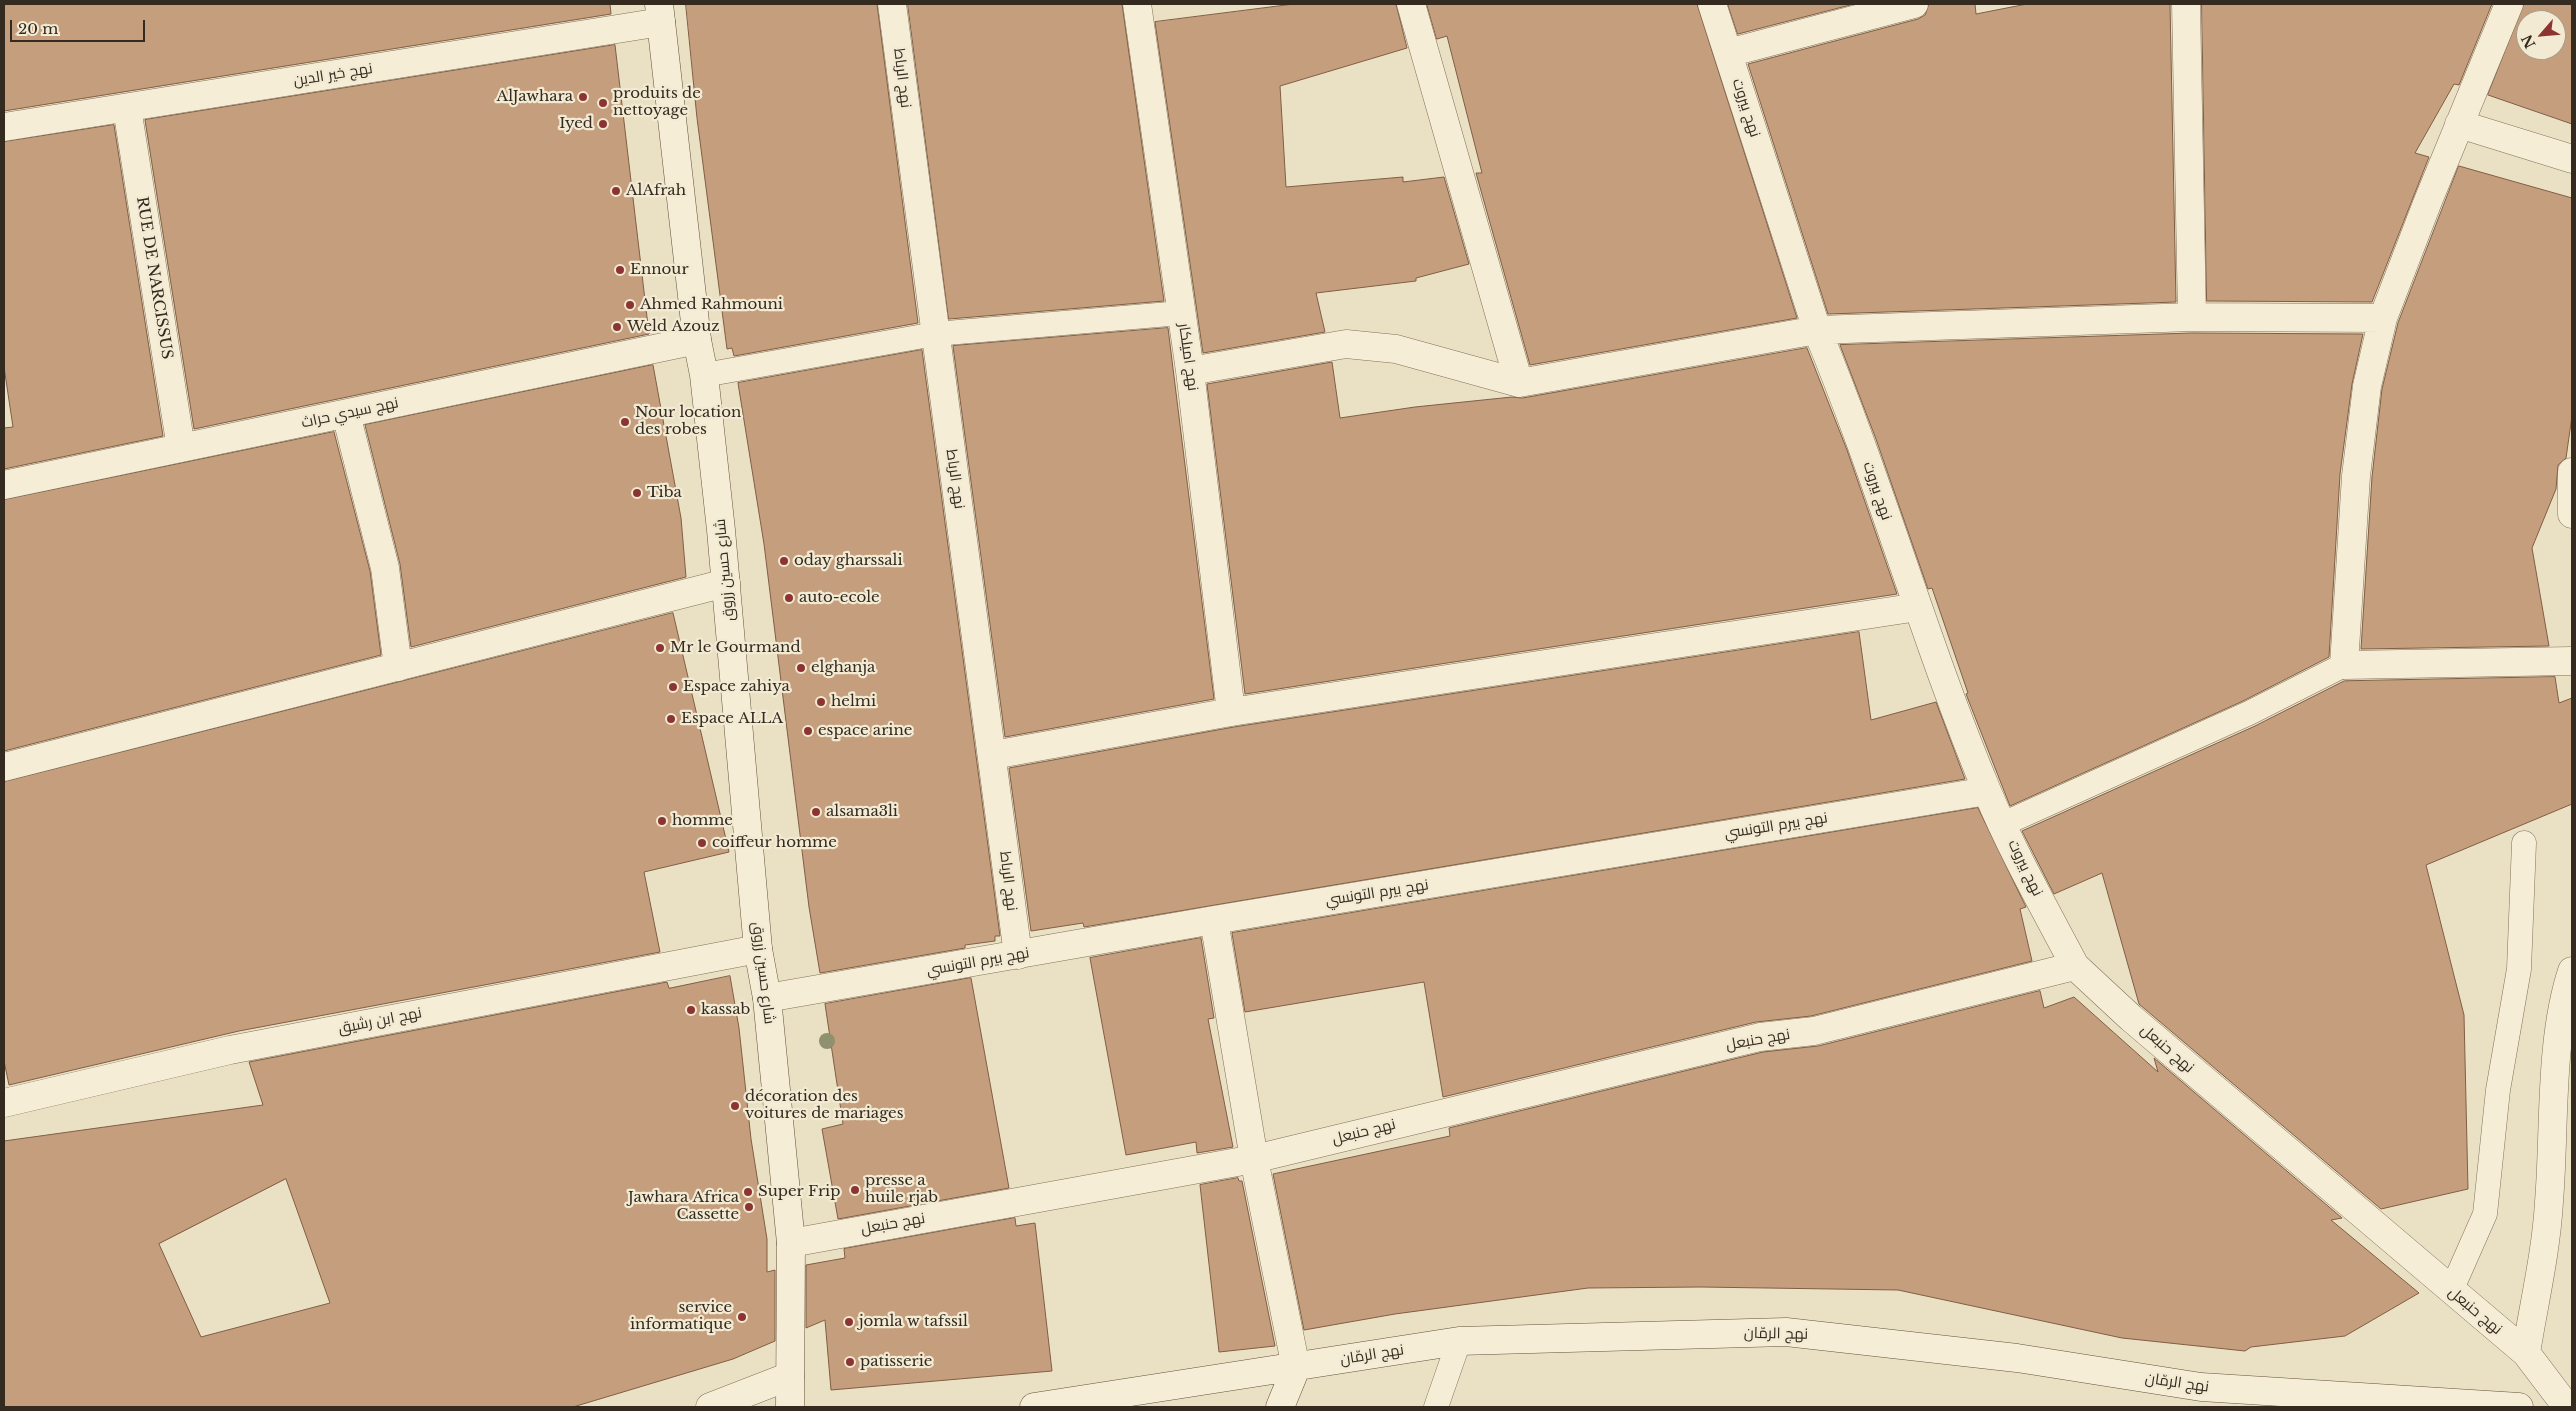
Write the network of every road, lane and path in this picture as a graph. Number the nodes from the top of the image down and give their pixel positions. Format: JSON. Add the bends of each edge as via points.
{"nodes":[{"id":1,"x":892,"y":4,"type":"edge"},
{"id":2,"x":1137,"y":4,"type":"edge"},
{"id":3,"x":1411,"y":4,"type":"edge"},
{"id":4,"x":1712,"y":4,"type":"edge"},
{"id":5,"x":1914,"y":4,"type":"edge"},
{"id":6,"x":2186,"y":4,"type":"edge"},
{"id":7,"x":2509,"y":4,"type":"edge"},
{"id":8,"x":660,"y":13,"type":"edge"},
{"id":9,"x":1728,"y":53,"type":"junction"},
{"id":10,"x":127,"y":108,"type":"junction"},
{"id":11,"x":2459,"y":124,"type":"junction"},
{"id":12,"x":4,"y":127,"type":"edge"},
{"id":13,"x":2572,"y":159,"type":"edge"},
{"id":14,"x":1181,"y":312,"type":"junction"},
{"id":15,"x":2192,"y":317,"type":"junction"},
{"id":16,"x":2383,"y":318,"type":"junction"},
{"id":17,"x":1817,"y":330,"type":"junction"},
{"id":18,"x":935,"y":334,"type":"junction"},
{"id":19,"x":697,"y":340,"type":"junction"},
{"id":20,"x":1190,"y":371,"type":"junction"},
{"id":21,"x":704,"y":375,"type":"junction"},
{"id":22,"x":1518,"y":383,"type":"junction"},
{"id":23,"x":346,"y":414,"type":"junction"},
{"id":24,"x":181,"y":448,"type":"junction"},
{"id":25,"x":2572,"y":472,"type":"edge"},
{"id":26,"x":4,"y":483,"type":"edge"},
{"id":27,"x":2572,"y":514,"type":"edge"},
{"id":28,"x":726,"y":583,"type":"junction"},
{"id":29,"x":1918,"y":607,"type":"junction"},
{"id":30,"x":2572,"y":661,"type":"edge"},
{"id":31,"x":2344,"y":664,"type":"junction"},
{"id":32,"x":398,"y":667,"type":"junction"},
{"id":33,"x":1231,"y":712,"type":"junction"},
{"id":34,"x":993,"y":755,"type":"junction"},
{"id":35,"x":4,"y":767,"type":"edge"},
{"id":36,"x":1987,"y":791,"type":"junction"},
{"id":37,"x":2003,"y":824,"type":"junction"},
{"id":38,"x":2524,"y":842,"type":"dead end"},
{"id":39,"x":1214,"y":920,"type":"junction"},
{"id":40,"x":758,"y":949,"type":"junction"},
{"id":41,"x":1018,"y":955,"type":"junction"},
{"id":42,"x":2075,"y":966,"type":"junction"},
{"id":43,"x":2572,"y":971,"type":"edge"},
{"id":44,"x":767,"y":998,"type":"junction"},
{"id":45,"x":4,"y":1103,"type":"edge"},
{"id":46,"x":1254,"y":1159,"type":"junction"},
{"id":47,"x":791,"y":1243,"type":"junction"},
{"id":48,"x":2451,"y":1291,"type":"junction"},
{"id":49,"x":1459,"y":1341,"type":"junction"},
{"id":50,"x":2526,"y":1353,"type":"junction"},
{"id":51,"x":1296,"y":1368,"type":"junction"},
{"id":52,"x":790,"y":1376,"type":"junction"},
{"id":53,"x":710,"y":1407,"type":"edge"},
{"id":54,"x":790,"y":1407,"type":"edge"},
{"id":55,"x":1034,"y":1407,"type":"edge"},
{"id":56,"x":1280,"y":1407,"type":"edge"},
{"id":57,"x":1436,"y":1407,"type":"edge"},
{"id":58,"x":2519,"y":1407,"type":"edge"},
{"id":59,"x":2568,"y":1407,"type":"edge"}],
"edges":[{"from":1,"to":18,"type":"street","name":"نهج الرباط"},
{"from":2,"to":14,"type":"street","name":"نهج اميلكار"},
{"from":3,"to":22,"type":"street"},
{"from":4,"to":9,"type":"street","name":"نهج بيروت"},
{"from":5,"to":9,"type":"street"},
{"from":6,"to":15,"type":"street"},
{"from":7,"to":11,"type":"street"},
{"from":8,"to":10,"type":"street","name":"نهج خير الدين"},
{"from":8,"to":19,"type":"street","name":"شارع حسين زروق"},
{"from":9,"to":17,"type":"street","name":"نهج بيروت"},
{"from":10,"to":12,"type":"street","name":"نهج خير الدين"},
{"from":10,"to":24,"type":"street","name":"RUE DE NARCISSUS"},
{"from":11,"to":13,"type":"street"},
{"from":11,"to":16,"type":"street"},
{"from":14,"to":18,"type":"lane"},
{"from":14,"to":20,"type":"street","name":"نهج اميلكار"},
{"from":15,"to":16,"type":"street"},
{"from":15,"to":17,"type":"street"},
{"from":16,"to":31,"type":"street","via":[[2367,386],[2357,467]]},
{"from":17,"to":22,"type":"street"},
{"from":17,"to":29,"type":"street","name":"نهج بيروت","via":[[1837,377]]},
{"from":18,"to":21,"type":"lane"},
{"from":18,"to":34,"type":"street","name":"نهج الرباط"},
{"from":19,"to":21,"type":"street","name":"شارع حسين زروق"},
{"from":19,"to":23,"type":"street","name":"نهج سيدي حراث"},
{"from":20,"to":22,"type":"street","via":[[1346,344],[1396,349]]},
{"from":20,"to":33,"type":"street","name":"نهج اميلكار"},
{"from":21,"to":28,"type":"street","name":"شارع حسين زروق"},
{"from":23,"to":24,"type":"street","name":"نهج سيدي حراث"},
{"from":23,"to":32,"type":"street","via":[[384,568]]},
{"from":24,"to":26,"type":"street","name":"نهج سيدي حراث"},
{"from":25,"to":27,"type":"street"},
{"from":28,"to":32,"type":"street"},
{"from":28,"to":40,"type":"street","name":"شارع حسين زروق"},
{"from":29,"to":33,"type":"street"},
{"from":29,"to":36,"type":"street","name":"نهج بيروت"},
{"from":30,"to":31,"type":"street"},
{"from":31,"to":37,"type":"lane","via":[[2249,713]]},
{"from":32,"to":35,"type":"street"},
{"from":33,"to":34,"type":"street"},
{"from":34,"to":41,"type":"street","name":"نهج الرباط"},
{"from":36,"to":37,"type":"street","name":"نهج بيروت"},
{"from":36,"to":39,"type":"street","name":"نهج بيرم التونسي"},
{"from":37,"to":42,"type":"street","name":"نهج بيروت"},
{"from":38,"to":48,"type":"lane","via":[[2519,969],[2498,1090],[2485,1214]]},
{"from":39,"to":41,"type":"street","name":"نهج بيرم التونسي"},
{"from":39,"to":46,"type":"street"},
{"from":40,"to":44,"type":"street","name":"شارع حسين زروق"},
{"from":40,"to":45,"type":"street","name":"نهج ابن رشيق","via":[[230,1050]]},
{"from":41,"to":44,"type":"street","name":"نهج بيرم التونسي"},
{"from":42,"to":46,"type":"street","name":"نهج حنبعل","via":[[1814,1031],[1760,1036]]},
{"from":42,"to":48,"type":"street","name":"نهج حنبعل","via":[[2131,1018]]},
{"from":43,"to":50,"type":"street","via":[[2561,1024],[2551,1128],[2549,1202]]},
{"from":44,"to":47,"type":"street","name":"شارع حسين زروق"},
{"from":46,"to":47,"type":"street","name":"نهج حنبعل"},
{"from":46,"to":51,"type":"street"},
{"from":47,"to":52,"type":"street","name":"شارع حسين زروق"},
{"from":48,"to":50,"type":"street","name":"نهج حنبعل"},
{"from":49,"to":51,"type":"street","name":"نهج الرمّان"},
{"from":49,"to":57,"type":"lane"},
{"from":49,"to":58,"type":"street","name":"نهج الرمّان","via":[[1786,1332],[2017,1358],[2200,1387]]},
{"from":50,"to":59,"type":"street","name":"نهج حنبعل"},
{"from":51,"to":55,"type":"street","name":"نهج الرمّان"},
{"from":51,"to":56,"type":"street"},
{"from":52,"to":53,"type":"street"},
{"from":52,"to":54,"type":"street","name":"شارع حسين زروق"}]}
